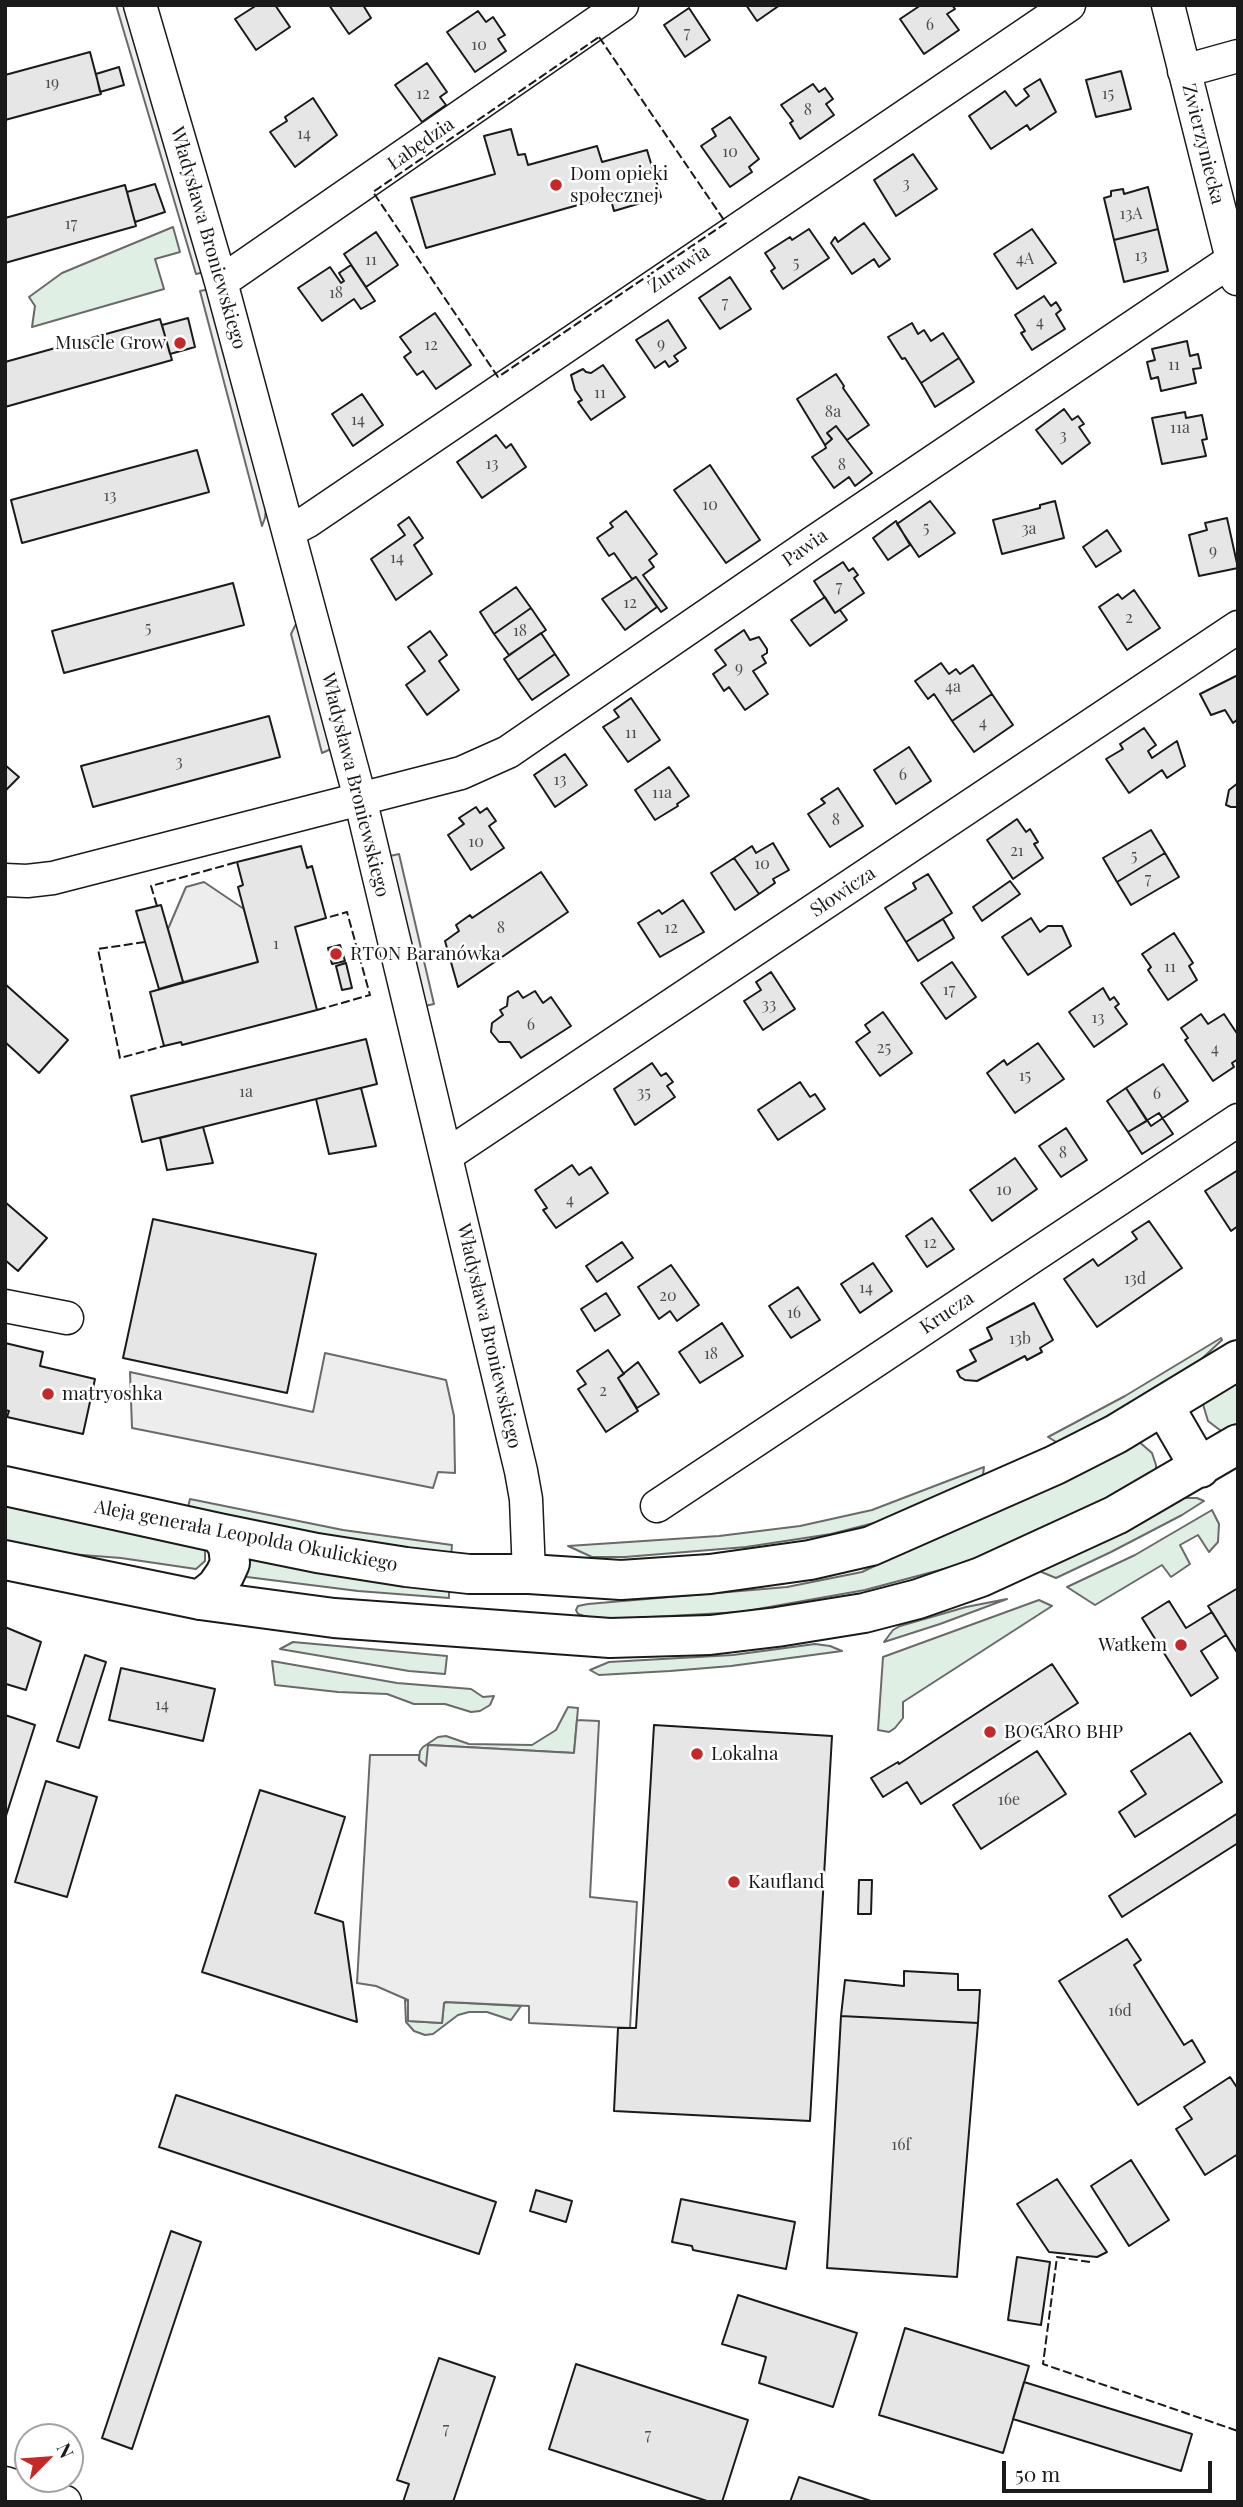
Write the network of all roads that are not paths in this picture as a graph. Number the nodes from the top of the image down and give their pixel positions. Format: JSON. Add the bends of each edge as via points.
{"nodes":[{"id":1,"x":140,"y":5,"type":"edge"},
{"id":2,"x":622,"y":5,"type":"edge"},
{"id":3,"x":1069,"y":5,"type":"edge"},
{"id":4,"x":1168,"y":5,"type":"edge"},
{"id":5,"x":1238,"y":56,"type":"edge"},
{"id":6,"x":1184,"y":71,"type":"junction"},
{"id":7,"x":1235,"y":271,"type":"edge"},
{"id":8,"x":221,"y":282,"type":"junction"},
{"id":9,"x":289,"y":531,"type":"junction"},
{"id":10,"x":1238,"y":627,"type":"edge"},
{"id":11,"x":360,"y":798,"type":"junction"},
{"id":12,"x":5,"y":880,"type":"edge"},
{"id":13,"x":1238,"y":1120,"type":"edge"},
{"id":14,"x":447,"y":1155,"type":"junction"},
{"id":15,"x":5,"y":1306,"type":"edge"},
{"id":16,"x":67,"y":1318,"type":"dead end"},
{"id":17,"x":1238,"y":1360,"type":"edge"},
{"id":18,"x":1164,"y":1406,"type":"junction"},
{"id":19,"x":1238,"y":1444,"type":"edge"},
{"id":20,"x":1200,"y":1468,"type":"junction"},
{"id":21,"x":5,"y":1486,"type":"edge"},
{"id":22,"x":657,"y":1506,"type":"dead end"},
{"id":23,"x":219,"y":1533,"type":"junction"},
{"id":24,"x":5,"y":1559,"type":"edge"},
{"id":25,"x":529,"y":1574,"type":"junction"},
{"id":26,"x":200,"y":1600,"type":"junction"},
{"id":27,"x":529,"y":1632,"type":"junction"},
{"id":28,"x":5,"y":2483,"type":"edge"},
{"id":29,"x":65,"y":2502,"type":"edge"}],
"edges":[{"from":1,"to":8,"type":"street","name":"Władysława Broniewskiego"},
{"from":2,"to":8,"type":"street","name":"Łabędzia"},
{"from":3,"to":9,"type":"street","name":"Żurawia"},
{"from":4,"to":6,"type":"street","name":"Zwierzyniecka"},
{"from":5,"to":6,"type":"street"},
{"from":6,"to":7,"type":"street","name":"Zwierzyniecka"},
{"from":7,"to":11,"type":"street","name":"Pawia","via":[[811,544],[527,741],[461,773]]},
{"from":8,"to":9,"type":"street","name":"Władysława Broniewskiego"},
{"from":9,"to":11,"type":"street","name":"Władysława Broniewskiego"},
{"from":10,"to":14,"type":"street","name":"Słowicza"},
{"from":11,"to":12,"type":"street","name":"Pawia","via":[[53,878]]},
{"from":11,"to":14,"type":"street","name":"Władysława Broniewskiego"},
{"from":13,"to":22,"type":"street","name":"Krucza"},
{"from":14,"to":25,"type":"street","name":"Władysława Broniewskiego","via":[[521,1471]]},
{"from":15,"to":16,"type":"street"},
{"from":17,"to":18,"type":"main road","name":"Aleja generała Leopolda Okulickiego"},
{"from":18,"to":20,"type":"main road"},
{"from":18,"to":25,"type":"main road","name":"Aleja generała Leopolda Okulickiego","via":[[1055,1465],[871,1546],[710,1574],[621,1580]]},
{"from":19,"to":20,"type":"main road"},
{"from":20,"to":27,"type":"main road","via":[[1116,1515],[981,1577],[864,1613],[710,1634],[610,1638]]},
{"from":21,"to":23,"type":"main road","name":"Aleja generała Leopolda Okulickiego"},
{"from":23,"to":25,"type":"main road","name":"Aleja generała Leopolda Okulickiego","via":[[406,1567]]},
{"from":23,"to":26,"type":"main road","via":[[228,1546],[230,1563],[216,1587]]},
{"from":24,"to":26,"type":"main road"},
{"from":25,"to":27,"type":"main road"},
{"from":26,"to":27,"type":"main road","via":[[334,1618]]},
{"from":28,"to":29,"type":"street"}]}
